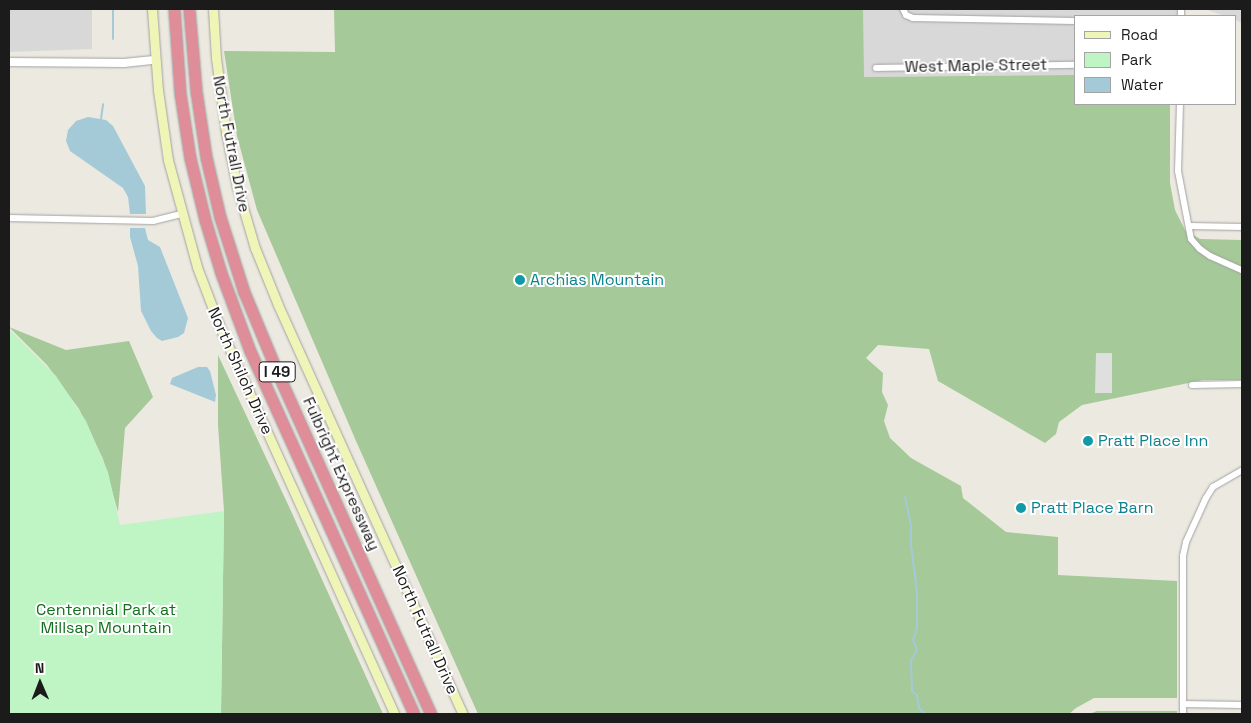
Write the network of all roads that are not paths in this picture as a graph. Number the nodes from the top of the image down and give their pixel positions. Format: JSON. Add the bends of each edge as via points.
{"nodes":[{"id":1,"x":152,"y":9,"type":"edge"},
{"id":2,"x":174,"y":9,"type":"edge"},
{"id":3,"x":189,"y":9,"type":"edge"},
{"id":4,"x":213,"y":9,"type":"edge"},
{"id":5,"x":903,"y":9,"type":"edge"},
{"id":6,"x":1074,"y":21,"type":"edge"},
{"id":7,"x":154,"y":60,"type":"junction"},
{"id":8,"x":9,"y":62,"type":"edge"},
{"id":9,"x":1074,"y":65,"type":"edge"},
{"id":10,"x":876,"y":68,"type":"dead end"},
{"id":11,"x":1180,"y":105,"type":"edge"},
{"id":12,"x":181,"y":214,"type":"junction"},
{"id":13,"x":9,"y":218,"type":"edge"},
{"id":14,"x":1190,"y":226,"type":"junction"},
{"id":15,"x":1242,"y":227,"type":"edge"},
{"id":16,"x":1242,"y":270,"type":"edge"},
{"id":17,"x":1242,"y":384,"type":"edge"},
{"id":18,"x":1192,"y":385,"type":"dead end"},
{"id":19,"x":1242,"y":470,"type":"edge"},
{"id":20,"x":1183,"y":704,"type":"junction"},
{"id":21,"x":1242,"y":705,"type":"edge"},
{"id":22,"x":394,"y":714,"type":"edge"},
{"id":23,"x":414,"y":714,"type":"edge"},
{"id":24,"x":431,"y":714,"type":"edge"},
{"id":25,"x":463,"y":714,"type":"edge"},
{"id":26,"x":1183,"y":714,"type":"edge"}],
"edges":[{"from":1,"to":7,"type":"main road","name":"North Shiloh Drive"},
{"from":2,"to":23,"type":"highway","name":"Fulbright Expressway","number":"I 49","via":[[179,85],[190,158],[224,282],[250,351]]},
{"from":3,"to":24,"type":"highway","name":"Fulbright Expressway","number":"I 49","via":[[206,157],[241,284],[268,353]]},
{"from":4,"to":25,"type":"main road","name":"North Futrall Drive","via":[[226,132],[237,187],[255,248]]},
{"from":5,"to":6,"type":"street","via":[[913,18]]},
{"from":7,"to":8,"type":"street"},
{"from":7,"to":12,"type":"main road","name":"North Shiloh Drive","via":[[168,160]]},
{"from":9,"to":10,"type":"street","name":"West Maple Street"},
{"from":11,"to":14,"type":"street","via":[[1178,171]]},
{"from":12,"to":13,"type":"street","via":[[153,221]]},
{"from":12,"to":22,"type":"main road","name":"North Shiloh Drive","via":[[200,276],[224,337]]},
{"from":14,"to":15,"type":"street"},
{"from":14,"to":16,"type":"street","via":[[1192,239],[1200,249]]},
{"from":17,"to":18,"type":"street"},
{"from":19,"to":20,"type":"street","via":[[1213,487],[1186,542],[1183,556]]},
{"from":20,"to":21,"type":"street"},
{"from":20,"to":26,"type":"street"}]}
